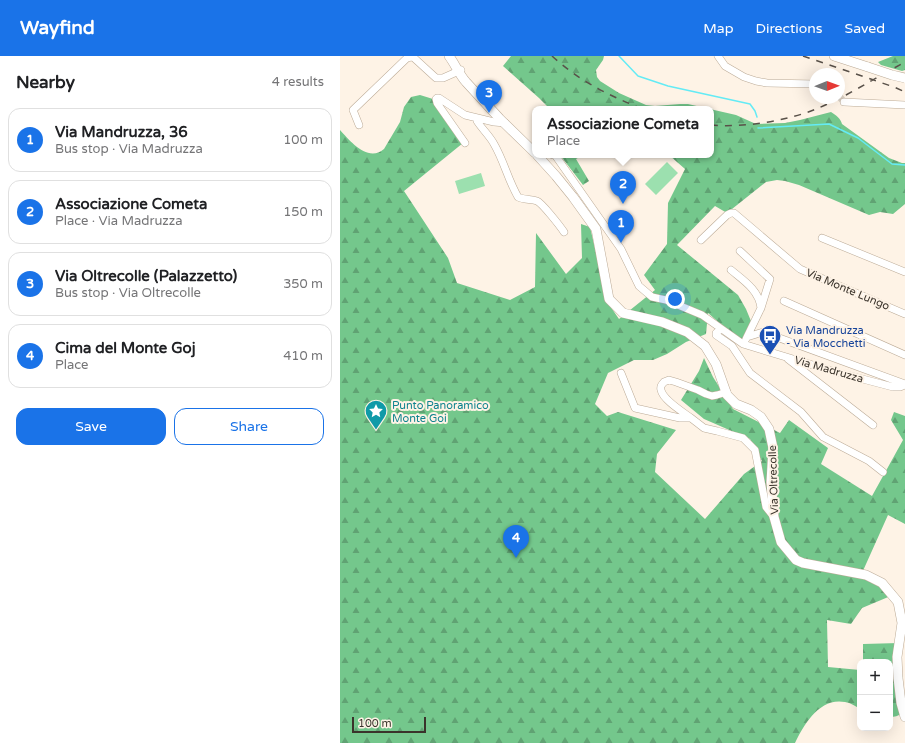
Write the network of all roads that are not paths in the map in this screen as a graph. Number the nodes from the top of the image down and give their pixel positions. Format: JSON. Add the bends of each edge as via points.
{"nodes":[{"id":1,"x":448,"y":56,"type":"edge"},
{"id":2,"x":453,"y":56,"type":"edge"},
{"id":3,"x":718,"y":56,"type":"edge"},
{"id":4,"x":834,"y":56,"type":"edge"},
{"id":5,"x":460,"y":71,"type":"junction"},
{"id":6,"x":905,"y":78,"type":"edge"},
{"id":7,"x":809,"y":84,"type":"edge"},
{"id":8,"x":845,"y":102,"type":"edge"},
{"id":9,"x":905,"y":105,"type":"edge"},
{"id":10,"x":477,"y":119,"type":"junction"},
{"id":11,"x":505,"y":123,"type":"junction"},
{"id":12,"x":359,"y":125,"type":"dead end"},
{"id":13,"x":465,"y":143,"type":"dead end"},
{"id":14,"x":532,"y":150,"type":"edge"},
{"id":15,"x":540,"y":158,"type":"edge"},
{"id":16,"x":557,"y":158,"type":"edge"},
{"id":17,"x":564,"y":232,"type":"dead end"},
{"id":18,"x":822,"y":238,"type":"dead end"},
{"id":19,"x":701,"y":240,"type":"dead end"},
{"id":20,"x":740,"y":251,"type":"dead end"},
{"id":21,"x":731,"y":270,"type":"dead end"},
{"id":22,"x":905,"y":272,"type":"edge"},
{"id":23,"x":784,"y":301,"type":"dead end"},
{"id":24,"x":761,"y":308,"type":"junction"},
{"id":25,"x":905,"y":314,"type":"edge"},
{"id":26,"x":721,"y":329,"type":"junction"},
{"id":27,"x":745,"y":341,"type":"junction"},
{"id":28,"x":905,"y":355,"type":"edge"},
{"id":29,"x":785,"y":357,"type":"junction"},
{"id":30,"x":621,"y":373,"type":"dead end"},
{"id":31,"x":905,"y":385,"type":"edge"},
{"id":32,"x":726,"y":392,"type":"junction"},
{"id":33,"x":691,"y":418,"type":"junction"},
{"id":34,"x":873,"y":425,"type":"dead end"},
{"id":35,"x":883,"y":472,"type":"dead end"},
{"id":36,"x":774,"y":517,"type":"junction"},
{"id":37,"x":905,"y":717,"type":"edge"}],
"edges":[{"from":1,"to":5,"type":"main road","name":"Via Oltrecolle"},
{"from":2,"to":5,"type":"main road","name":"Via Oltrecolle"},
{"from":3,"to":7,"type":"street","via":[[725,66],[756,81]]},
{"from":4,"to":6,"type":"main road","bridge":true},
{"from":5,"to":11,"type":"main road","name":"Via Oltrecolle","via":[[466,82]]},
{"from":5,"to":12,"type":"street","via":[[436,78],[413,57],[407,58],[354,110]]},
{"from":8,"to":9,"type":"street"},
{"from":10,"to":11,"type":"street"},
{"from":10,"to":13,"type":"street","via":[[465,115],[439,98],[436,99]]},
{"from":10,"to":17,"type":"street","via":[[496,146],[518,197],[540,203]]},
{"from":11,"to":14,"type":"main road","name":"Via Oltrecolle"},
{"from":15,"to":32,"type":"main road","name":"Via Oltrecolle","via":[[596,229],[609,299],[623,313],[662,322],[687,332],[705,346],[716,364]]},
{"from":16,"to":26,"type":"street","name":"Via Madruzza","via":[[621,249],[639,286],[652,296],[702,315]]},
{"from":18,"to":22,"type":"street"},
{"from":19,"to":25,"type":"street","name":"Via Monte Lungo","via":[[727,215],[734,213],[800,269]]},
{"from":20,"to":24,"type":"street","via":[[770,279]]},
{"from":21,"to":24,"type":"street","via":[[752,288]]},
{"from":23,"to":28,"type":"street"},
{"from":24,"to":27,"type":"street"},
{"from":26,"to":27,"type":"street","name":"Via Madruzza"},
{"from":26,"to":35,"type":"street","via":[[716,335],[732,346],[750,373],[801,412],[823,437],[869,461]]},
{"from":27,"to":29,"type":"street","name":"Via Madruzza"},
{"from":27,"to":31,"type":"street","via":[[763,332]]},
{"from":29,"to":31,"type":"street","name":"Via Madruzza","via":[[893,387]]},
{"from":29,"to":34,"type":"street"},
{"from":30,"to":33,"type":"street","via":[[635,408]]},
{"from":32,"to":33,"type":"street","via":[[712,396],[676,382],[664,382],[661,392],[668,401]]},
{"from":32,"to":36,"type":"main road","name":"Via Oltrecolle","via":[[736,404],[761,417],[770,429],[773,448],[771,482]]},
{"from":33,"to":36,"type":"street","via":[[704,428],[743,438],[755,450],[766,507]]},
{"from":36,"to":37,"type":"main road","name":"Via Oltrecolle","via":[[781,542],[796,560],[866,575],[882,583],[898,602],[902,623],[897,657],[898,678]]}]}
